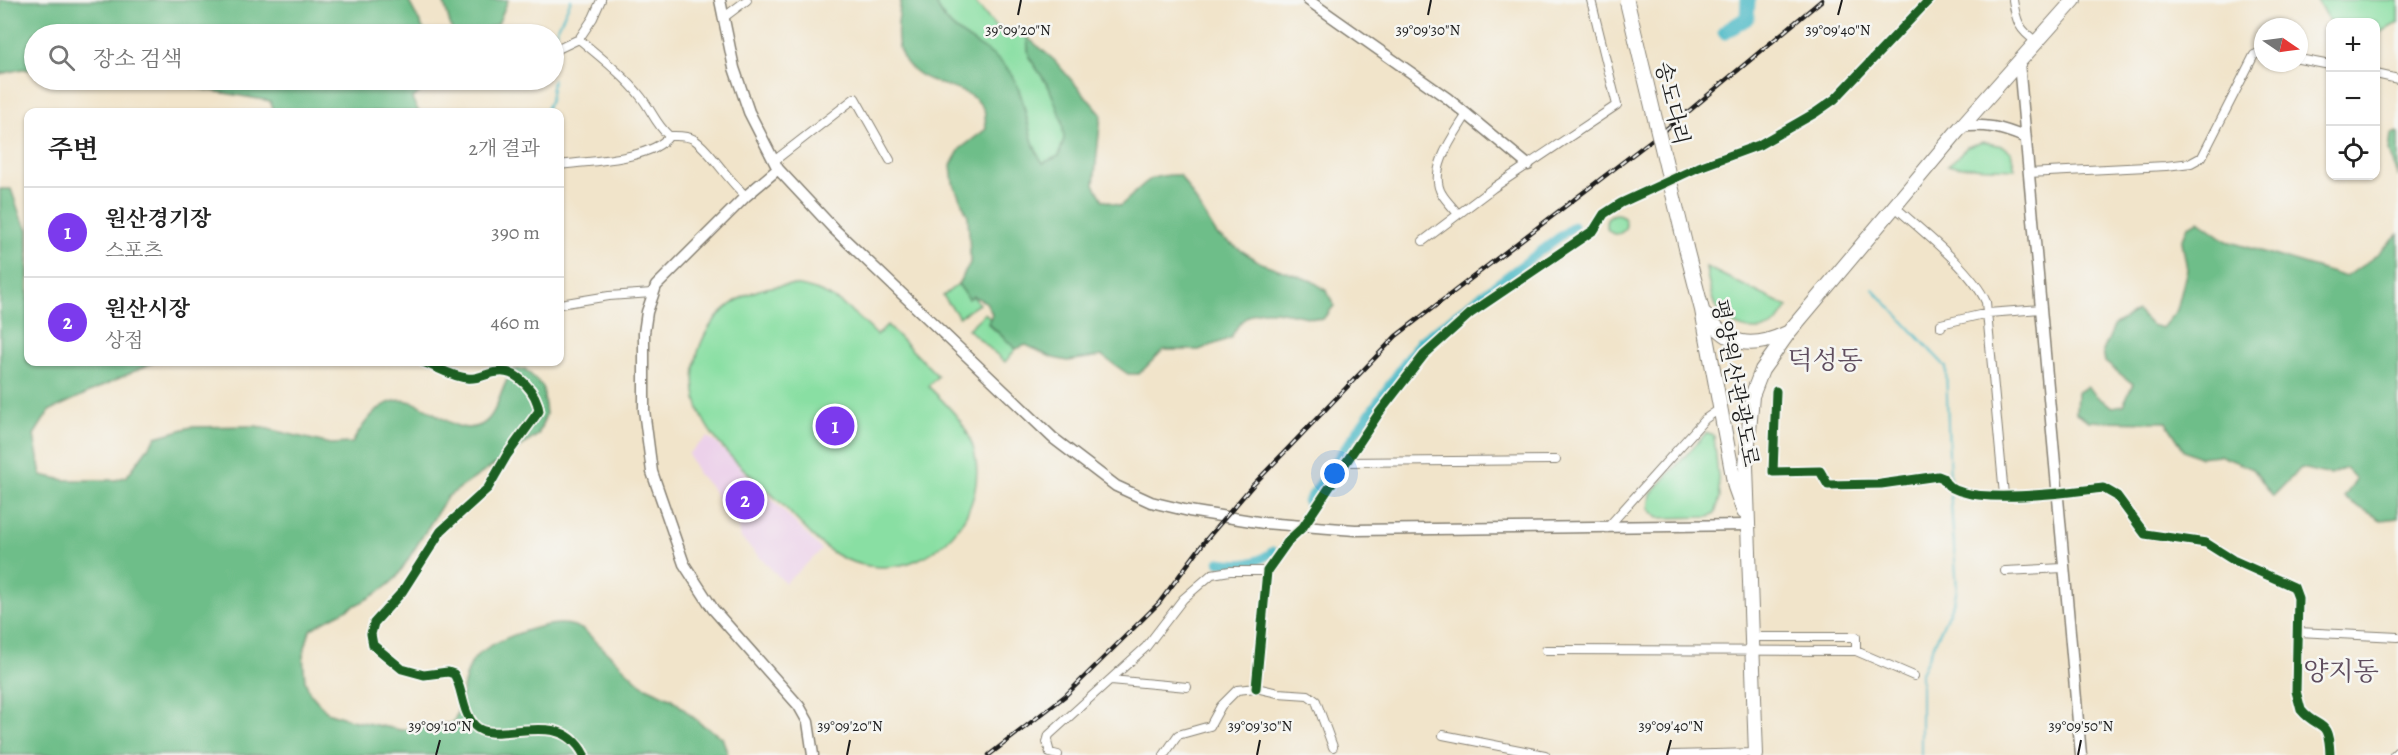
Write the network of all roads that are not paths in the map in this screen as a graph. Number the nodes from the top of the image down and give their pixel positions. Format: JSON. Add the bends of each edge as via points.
{"nodes":[{"id":1,"x":601,"y":0,"type":"edge"},
{"id":2,"x":720,"y":0,"type":"edge"},
{"id":3,"x":747,"y":0,"type":"edge"},
{"id":4,"x":1308,"y":0,"type":"edge"},
{"id":5,"x":1591,"y":0,"type":"edge"},
{"id":6,"x":1929,"y":0,"type":"edge"},
{"id":7,"x":2013,"y":0,"type":"edge"},
{"id":8,"x":2074,"y":0,"type":"edge"},
{"id":9,"x":1627,"y":1,"type":"edge"},
{"id":10,"x":723,"y":18,"type":"junction"},
{"id":11,"x":579,"y":39,"type":"junction"},
{"id":12,"x":2037,"y":42,"type":"junction"},
{"id":13,"x":564,"y":46,"type":"edge"},
{"id":14,"x":2254,"y":55,"type":"edge"},
{"id":15,"x":2308,"y":61,"type":"edge"},
{"id":16,"x":2019,"y":63,"type":"junction"},
{"id":17,"x":2326,"y":64,"type":"edge"},
{"id":18,"x":2380,"y":75,"type":"edge"},
{"id":19,"x":2398,"y":79,"type":"edge"},
{"id":20,"x":1467,"y":114,"type":"junction"},
{"id":21,"x":1961,"y":127,"type":"junction"},
{"id":22,"x":669,"y":136,"type":"junction"},
{"id":23,"x":2024,"y":137,"type":"junction"},
{"id":24,"x":890,"y":160,"type":"dead end"},
{"id":25,"x":564,"y":164,"type":"edge"},
{"id":26,"x":776,"y":165,"type":"junction"},
{"id":27,"x":1528,"y":165,"type":"junction"},
{"id":28,"x":2028,"y":173,"type":"junction"},
{"id":29,"x":746,"y":195,"type":"junction"},
{"id":30,"x":1894,"y":206,"type":"junction"},
{"id":31,"x":1457,"y":213,"type":"junction"},
{"id":32,"x":1423,"y":241,"type":"dead end"},
{"id":33,"x":1686,"y":248,"type":"joint"},
{"id":34,"x":652,"y":293,"type":"junction"},
{"id":35,"x":564,"y":303,"type":"edge"},
{"id":36,"x":2041,"y":309,"type":"junction"},
{"id":37,"x":1702,"y":310,"type":"junction"},
{"id":38,"x":1988,"y":313,"type":"junction"},
{"id":39,"x":1941,"y":327,"type":"dead end"},
{"id":40,"x":1789,"y":332,"type":"junction"},
{"id":41,"x":434,"y":366,"type":"edge"},
{"id":42,"x":1776,"y":391,"type":"dead end"},
{"id":43,"x":1722,"y":408,"type":"junction"},
{"id":44,"x":1556,"y":460,"type":"dead end"},
{"id":45,"x":1346,"y":462,"type":"junction"},
{"id":46,"x":2004,"y":495,"type":"junction"},
{"id":47,"x":2057,"y":495,"type":"junction"},
{"id":48,"x":1749,"y":525,"type":"junction"},
{"id":49,"x":1303,"y":527,"type":"junction"},
{"id":50,"x":1607,"y":528,"type":"junction"},
{"id":51,"x":2063,"y":568,"type":"junction"},
{"id":52,"x":1267,"y":571,"type":"junction"},
{"id":53,"x":2005,"y":571,"type":"dead end"},
{"id":54,"x":2298,"y":632,"type":"junction"},
{"id":55,"x":2398,"y":637,"type":"edge"},
{"id":56,"x":1754,"y":643,"type":"junction"},
{"id":57,"x":1546,"y":650,"type":"dead end"},
{"id":58,"x":1856,"y":651,"type":"junction"},
{"id":59,"x":1914,"y":676,"type":"dead end"},
{"id":60,"x":1111,"y":680,"type":"junction"},
{"id":61,"x":1187,"y":687,"type":"dead end"},
{"id":62,"x":1256,"y":688,"type":"junction"},
{"id":63,"x":1443,"y":735,"type":"dead end"},
{"id":64,"x":1334,"y":747,"type":"dead end"},
{"id":65,"x":2398,"y":751,"type":"edge"},
{"id":66,"x":1052,"y":754,"type":"edge"},
{"id":67,"x":1756,"y":754,"type":"edge"},
{"id":68,"x":584,"y":755,"type":"edge"},
{"id":69,"x":813,"y":755,"type":"edge"},
{"id":70,"x":1164,"y":755,"type":"edge"},
{"id":71,"x":1545,"y":755,"type":"edge"},
{"id":72,"x":1673,"y":755,"type":"edge"},
{"id":73,"x":2081,"y":755,"type":"edge"},
{"id":74,"x":2330,"y":755,"type":"edge"},
{"id":75,"x":2394,"y":755,"type":"edge"}],
"edges":[{"from":1,"to":11,"type":"street"},
{"from":2,"to":10,"type":"main road"},
{"from":3,"to":10,"type":"street"},
{"from":4,"to":20,"type":"main road"},
{"from":5,"to":27,"type":"street","via":[[1617,105]]},
{"from":6,"to":45,"type":"street","via":[[1835,99],[1815,113],[1759,145],[1698,167],[1621,203],[1604,214],[1594,230],[1471,313],[1424,355]]},
{"from":7,"to":12,"type":"street","via":[[2016,22],[2023,33]]},
{"from":8,"to":12,"type":"highway"},
{"from":9,"to":33,"type":"highway","name":"송도다리","bridge":true},
{"from":10,"to":26,"type":"main road","via":[[749,112]]},
{"from":11,"to":13,"type":"street"},
{"from":11,"to":22,"type":"street","via":[[642,98],[651,117]]},
{"from":12,"to":16,"type":"highway"},
{"from":14,"to":28,"type":"street","via":[[2212,142],[2197,160],[2166,166]]},
{"from":15,"to":17,"type":"street"},
{"from":16,"to":21,"type":"highway"},
{"from":16,"to":23,"type":"main road"},
{"from":18,"to":19,"type":"street"},
{"from":20,"to":27,"type":"main road"},
{"from":20,"to":31,"type":"street","via":[[1445,154],[1438,185]]},
{"from":21,"to":23,"type":"main road","via":[[1999,126]]},
{"from":21,"to":30,"type":"highway"},
{"from":22,"to":25,"type":"street","via":[[663,144],[633,155]]},
{"from":22,"to":29,"type":"street","via":[[687,136],[696,141],[732,185]]},
{"from":23,"to":28,"type":"main road"},
{"from":24,"to":26,"type":"street","via":[[855,99]]},
{"from":26,"to":29,"type":"main road"},
{"from":26,"to":49,"type":"main road","via":[[834,229],[1053,438],[1116,486],[1167,506]]},
{"from":27,"to":31,"type":"street"},
{"from":28,"to":36,"type":"main road"},
{"from":29,"to":34,"type":"main road"},
{"from":30,"to":38,"type":"street","via":[[1980,290]]},
{"from":30,"to":40,"type":"highway"},
{"from":31,"to":32,"type":"street"},
{"from":33,"to":37,"type":"highway","name":"평양원산관광도로"},
{"from":34,"to":35,"type":"street"},
{"from":34,"to":69,"type":"main road","via":[[644,333],[644,410],[652,472],[665,516],[684,564],[713,609],[799,706],[808,722]]},
{"from":36,"to":38,"type":"street"},
{"from":36,"to":47,"type":"main road"},
{"from":37,"to":40,"type":"highway","via":[[1717,330],[1750,344],[1766,343]]},
{"from":37,"to":43,"type":"highway","name":"평양원산관광도로"},
{"from":38,"to":39,"type":"street"},
{"from":38,"to":46,"type":"street"},
{"from":40,"to":48,"type":"highway","via":[[1762,370],[1752,396],[1746,466]]},
{"from":41,"to":68,"type":"street","via":[[470,379],[508,373],[533,394],[539,411],[488,488],[441,531],[402,592],[374,623],[373,645],[413,673],[454,674],[471,721],[480,730],[547,730],[566,737]]},
{"from":42,"to":46,"type":"street","via":[[1773,472],[1820,471],[1828,485],[1881,484],[1938,476],[1964,493]]},
{"from":43,"to":48,"type":"highway","name":"평양원산관광도로","via":[[1735,488]]},
{"from":43,"to":50,"type":"street","via":[[1705,419]]},
{"from":44,"to":45,"type":"street"},
{"from":45,"to":49,"type":"street"},
{"from":46,"to":47,"type":"street"},
{"from":47,"to":51,"type":"main road"},
{"from":47,"to":54,"type":"street","via":[[2103,488],[2117,496],[2145,534],[2206,543],[2233,560],[2295,587]]},
{"from":48,"to":50,"type":"main road"},
{"from":48,"to":56,"type":"highway"},
{"from":49,"to":50,"type":"main road"},
{"from":49,"to":52,"type":"street"},
{"from":51,"to":53,"type":"street"},
{"from":51,"to":73,"type":"main road"},
{"from":52,"to":60,"type":"street","via":[[1212,574],[1183,599],[1146,647]]},
{"from":52,"to":62,"type":"street"},
{"from":54,"to":55,"type":"street"},
{"from":54,"to":74,"type":"street","via":[[2296,691],[2306,717],[2314,718],[2325,728]]},
{"from":56,"to":57,"type":"street"},
{"from":56,"to":58,"type":"street"},
{"from":56,"to":58,"type":"street","via":[[1856,637]]},
{"from":56,"to":67,"type":"highway"},
{"from":58,"to":59,"type":"street"},
{"from":60,"to":61,"type":"street"},
{"from":60,"to":66,"type":"street","via":[[1049,735],[1047,742]]},
{"from":62,"to":64,"type":"street","via":[[1308,695],[1316,701]]},
{"from":62,"to":70,"type":"street","via":[[1237,690],[1221,706],[1210,726],[1178,735]]},
{"from":63,"to":71,"type":"street"},
{"from":65,"to":75,"type":"street"},
{"from":67,"to":72,"type":"street"}]}
